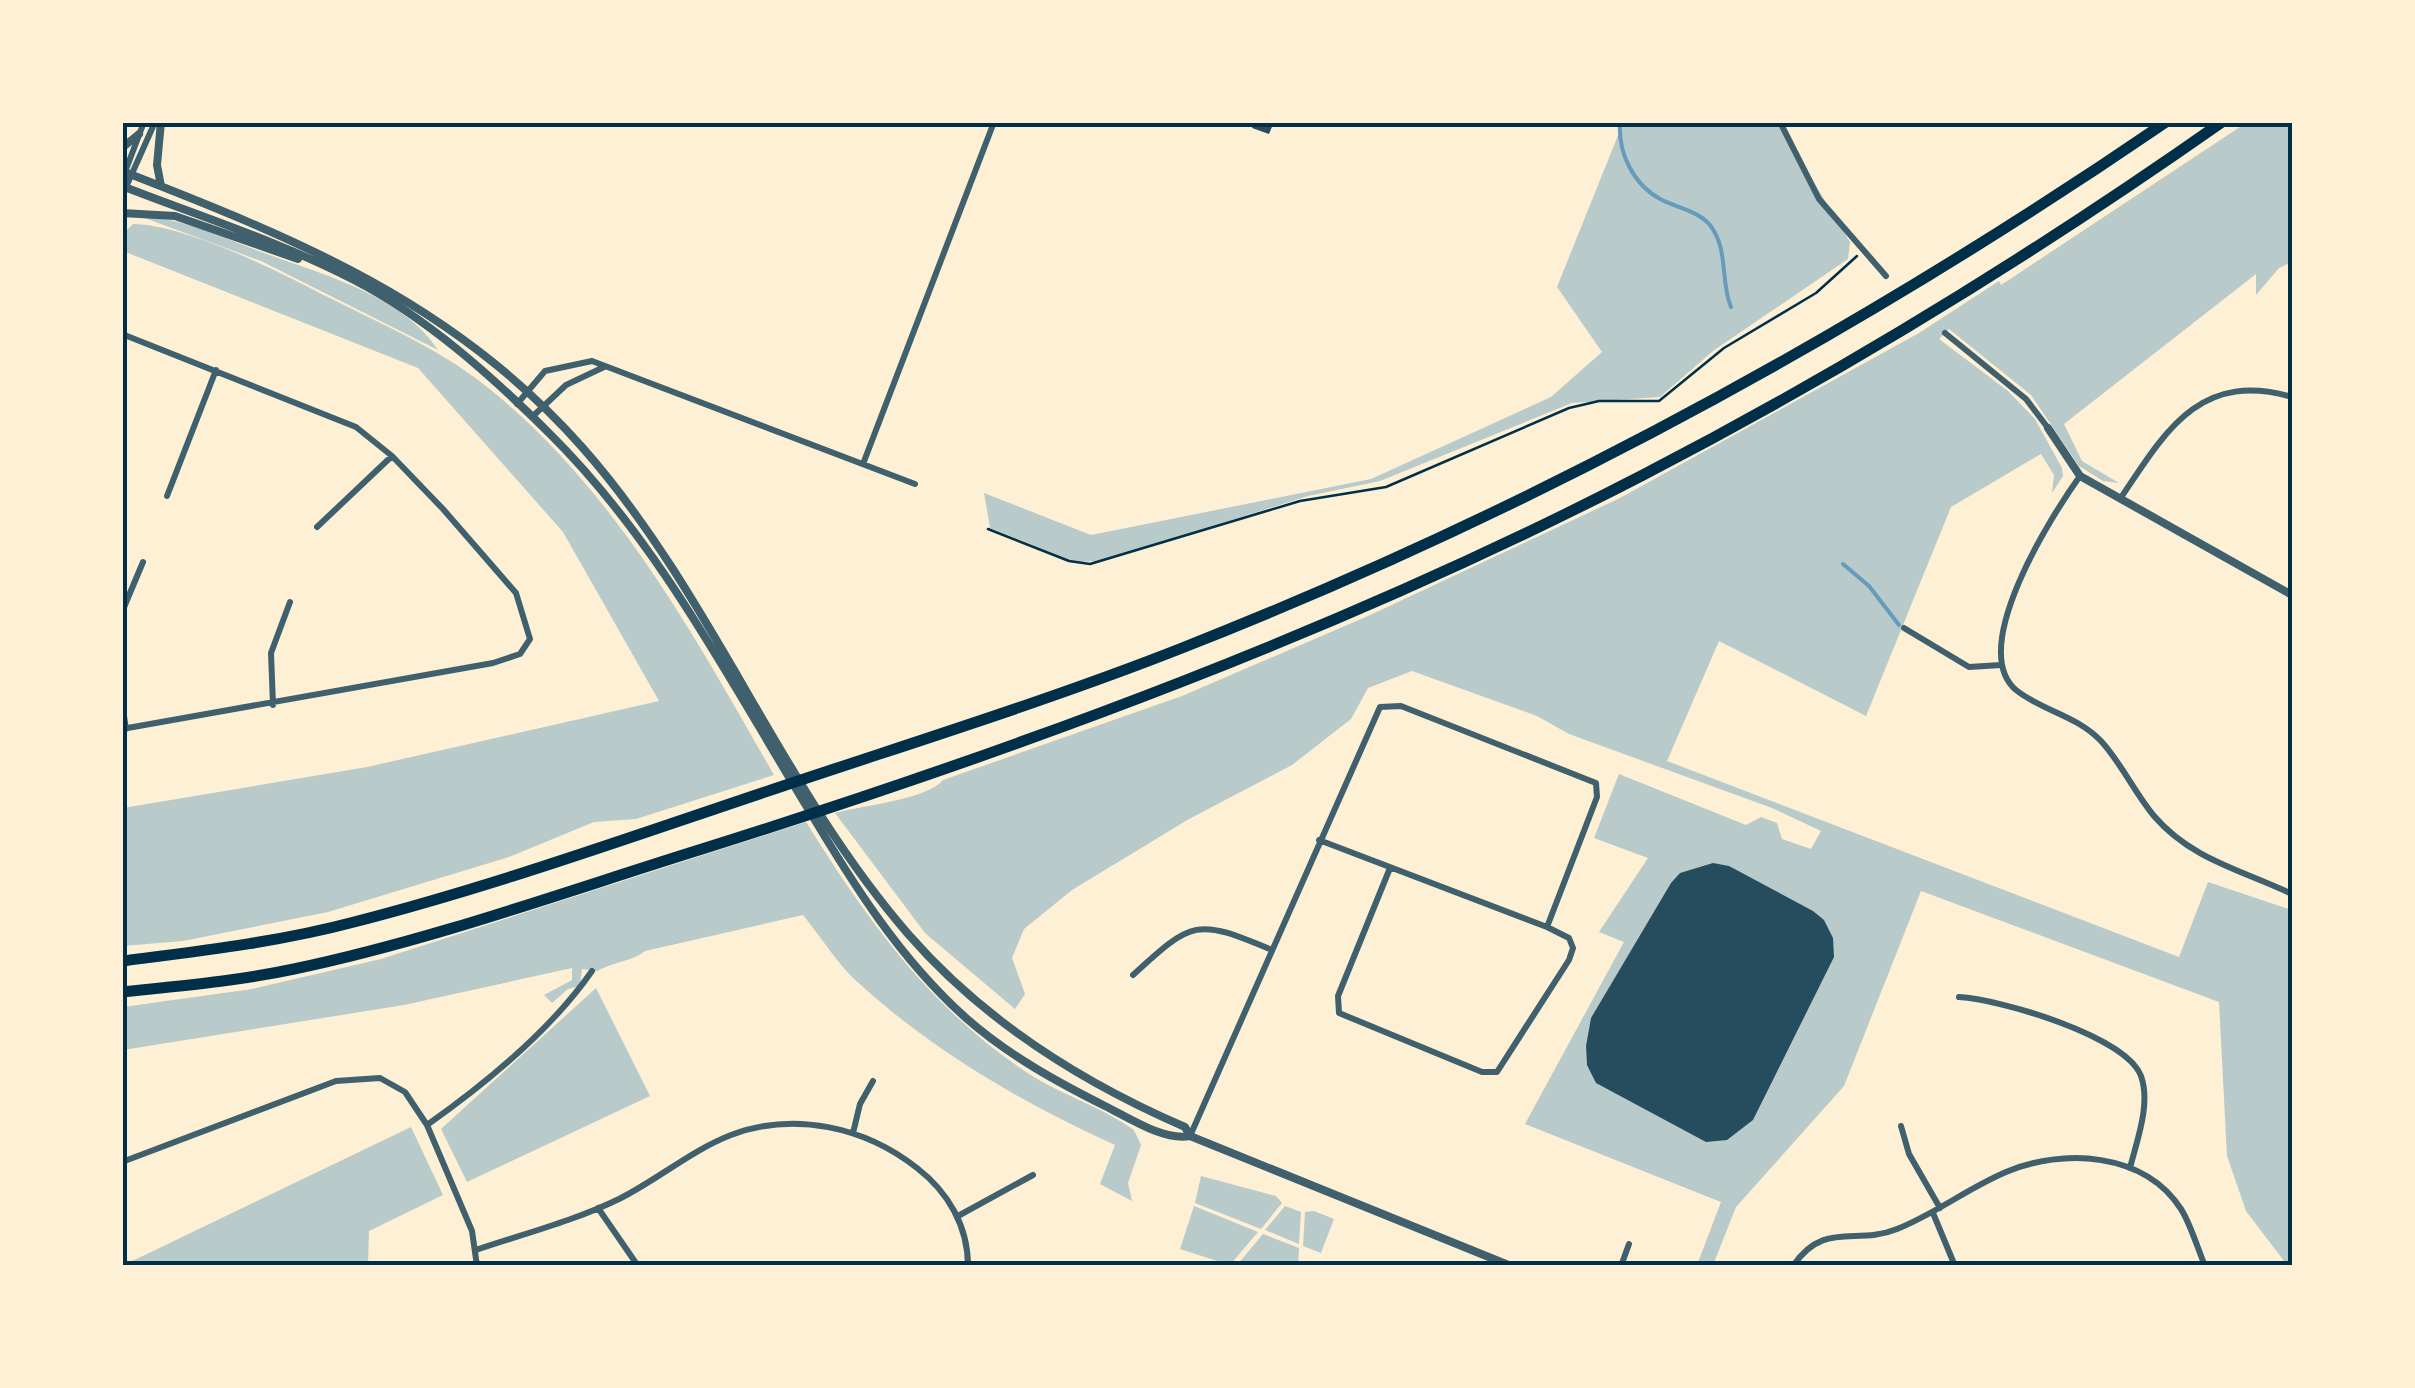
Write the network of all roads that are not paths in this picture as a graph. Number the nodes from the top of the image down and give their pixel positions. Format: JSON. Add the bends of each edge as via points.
{"nodes":[{"id":1,"x":144,"y":122,"type":"edge"},
{"id":2,"x":158,"y":122,"type":"edge"},
{"id":3,"x":994,"y":122,"type":"edge"},
{"id":4,"x":1780,"y":122,"type":"edge"},
{"id":5,"x":2166,"y":122,"type":"edge"},
{"id":6,"x":2222,"y":122,"type":"edge"},
{"id":7,"x":139,"y":134,"type":"junction"},
{"id":8,"x":122,"y":148,"type":"edge"},
{"id":9,"x":127,"y":173,"type":"edge"},
{"id":10,"x":161,"y":186,"type":"junction"},
{"id":11,"x":124,"y":190,"type":"edge"},
{"id":12,"x":122,"y":213,"type":"edge"},
{"id":13,"x":312,"y":261,"type":"junction"},
{"id":14,"x":1886,"y":276,"type":"dead end"},
{"id":15,"x":122,"y":334,"type":"edge"},
{"id":16,"x":1944,"y":334,"type":"dead end"},
{"id":17,"x":605,"y":366,"type":"junction"},
{"id":18,"x":216,"y":370,"type":"junction"},
{"id":19,"x":527,"y":392,"type":"junction"},
{"id":20,"x":2292,"y":397,"type":"edge"},
{"id":21,"x":517,"y":404,"type":"junction"},
{"id":22,"x":542,"y":406,"type":"junction"},
{"id":23,"x":532,"y":417,"type":"junction"},
{"id":24,"x":2048,"y":428,"type":"joint"},
{"id":25,"x":392,"y":456,"type":"junction"},
{"id":26,"x":863,"y":464,"type":"junction"},
{"id":27,"x":2080,"y":476,"type":"junction"},
{"id":28,"x":915,"y":484,"type":"dead end"},
{"id":29,"x":167,"y":496,"type":"dead end"},
{"id":30,"x":2120,"y":500,"type":"junction"},
{"id":31,"x":317,"y":527,"type":"dead end"},
{"id":32,"x":143,"y":562,"type":"dead end"},
{"id":33,"x":2292,"y":595,"type":"edge"},
{"id":34,"x":290,"y":602,"type":"dead end"},
{"id":35,"x":122,"y":612,"type":"edge"},
{"id":36,"x":1904,"y":628,"type":"dead end"},
{"id":37,"x":2002,"y":664,"type":"junction"},
{"id":38,"x":122,"y":704,"type":"edge"},
{"id":39,"x":273,"y":705,"type":"junction"},
{"id":40,"x":124,"y":729,"type":"edge"},
{"id":41,"x":788,"y":767,"type":"junction"},
{"id":42,"x":821,"y":822,"type":"junction"},
{"id":43,"x":1319,"y":840,"type":"junction"},
{"id":44,"x":1390,"y":868,"type":"junction"},
{"id":45,"x":2292,"y":894,"type":"edge"},
{"id":46,"x":1546,"y":927,"type":"junction"},
{"id":47,"x":1272,"y":950,"type":"junction"},
{"id":48,"x":122,"y":961,"type":"edge"},
{"id":49,"x":592,"y":971,"type":"dead end"},
{"id":50,"x":1133,"y":976,"type":"dead end"},
{"id":51,"x":122,"y":992,"type":"edge"},
{"id":52,"x":1959,"y":998,"type":"dead end"},
{"id":53,"x":873,"y":1081,"type":"dead end"},
{"id":54,"x":428,"y":1125,"type":"junction"},
{"id":55,"x":1901,"y":1126,"type":"dead end"},
{"id":56,"x":853,"y":1132,"type":"junction"},
{"id":57,"x":1190,"y":1136,"type":"junction"},
{"id":58,"x":122,"y":1162,"type":"edge"},
{"id":59,"x":2130,"y":1168,"type":"junction"},
{"id":60,"x":1033,"y":1174,"type":"dead end"},
{"id":61,"x":598,"y":1208,"type":"junction"},
{"id":62,"x":1936,"y":1210,"type":"junction"},
{"id":63,"x":958,"y":1216,"type":"junction"},
{"id":64,"x":1630,"y":1244,"type":"dead end"},
{"id":65,"x":476,"y":1250,"type":"junction"},
{"id":66,"x":476,"y":1266,"type":"edge"},
{"id":67,"x":638,"y":1266,"type":"edge"},
{"id":68,"x":968,"y":1266,"type":"edge"},
{"id":69,"x":1511,"y":1266,"type":"edge"},
{"id":70,"x":1621,"y":1266,"type":"edge"},
{"id":71,"x":1793,"y":1266,"type":"edge"},
{"id":72,"x":1954,"y":1266,"type":"edge"},
{"id":73,"x":2205,"y":1266,"type":"edge"}],
"edges":[{"from":1,"to":7,"type":"street"},
{"from":2,"to":9,"type":"street"},
{"from":2,"to":10,"type":"street"},
{"from":3,"to":26,"type":"street"},
{"from":4,"to":14,"type":"street","via":[[1819,199]]},
{"from":5,"to":48,"type":"highway","via":[[1968,253],[1628,444],[1428,543],[1197,642],[952,731],[487,884],[350,924]]},
{"from":6,"to":51,"type":"highway","via":[[1971,289],[1775,404],[1508,541],[1295,634],[962,762],[480,918],[290,970]]},
{"from":7,"to":8,"type":"street"},
{"from":7,"to":9,"type":"street"},
{"from":9,"to":10,"type":"street"},
{"from":9,"to":11,"type":"street"},
{"from":10,"to":19,"type":"street","via":[[376,280]]},
{"from":11,"to":13,"type":"street"},
{"from":12,"to":13,"type":"street","via":[[175,216]]},
{"from":13,"to":21,"type":"street","via":[[397,306]]},
{"from":15,"to":18,"type":"street"},
{"from":16,"to":24,"type":"street","via":[[2026,399]]},
{"from":17,"to":19,"type":"street","via":[[588,360],[552,368]]},
{"from":17,"to":22,"type":"street"},
{"from":17,"to":26,"type":"street"},
{"from":18,"to":25,"type":"street","via":[[356,427]]},
{"from":18,"to":29,"type":"street"},
{"from":19,"to":21,"type":"street"},
{"from":19,"to":22,"type":"street"},
{"from":20,"to":30,"type":"street","via":[[2244,390],[2199,404],[2168,429]]},
{"from":21,"to":23,"type":"street"},
{"from":22,"to":23,"type":"street"},
{"from":22,"to":41,"type":"street","via":[[644,525]]},
{"from":23,"to":41,"type":"street","via":[[597,484],[658,564]]},
{"from":24,"to":27,"type":"street"},
{"from":25,"to":31,"type":"street"},
{"from":25,"to":39,"type":"street","via":[[518,595],[527,647],[493,662]]},
{"from":26,"to":28,"type":"street"},
{"from":27,"to":30,"type":"street"},
{"from":27,"to":37,"type":"street","via":[[2024,570],[2002,641]]},
{"from":30,"to":33,"type":"street"},
{"from":32,"to":35,"type":"street"},
{"from":34,"to":39,"type":"street","via":[[271,653]]},
{"from":36,"to":37,"type":"street","via":[[1970,667]]},
{"from":37,"to":45,"type":"street","via":[[2018,692],[2094,734],[2154,816],[2188,848]]},
{"from":38,"to":40,"type":"street"},
{"from":39,"to":40,"type":"street"},
{"from":41,"to":42,"type":"street"},
{"from":42,"to":57,"type":"street","via":[[909,935],[966,992],[1055,1059],[1185,1127]]},
{"from":42,"to":57,"type":"street","via":[[886,930],[968,1020],[1078,1092],[1178,1138]]},
{"from":43,"to":44,"type":"street"},
{"from":43,"to":46,"type":"street","via":[[1374,712],[1386,705],[1588,776],[1598,797]]},
{"from":43,"to":47,"type":"street"},
{"from":44,"to":46,"type":"street"},
{"from":44,"to":46,"type":"street","via":[[1336,1004],[1344,1018],[1482,1072],[1496,1072],[1569,960],[1569,938]]},
{"from":47,"to":50,"type":"street","via":[[1218,928],[1193,929]]},
{"from":47,"to":57,"type":"street"},
{"from":49,"to":54,"type":"street","via":[[576,994]]},
{"from":52,"to":59,"type":"street","via":[[1996,1001],[2125,1054],[2140,1075],[2144,1102]]},
{"from":53,"to":56,"type":"street"},
{"from":54,"to":58,"type":"street","via":[[394,1083],[353,1076]]},
{"from":54,"to":65,"type":"street"},
{"from":55,"to":62,"type":"street"},
{"from":56,"to":61,"type":"street","via":[[813,1124],[755,1128],[716,1142]]},
{"from":56,"to":63,"type":"street","via":[[905,1158]]},
{"from":57,"to":69,"type":"street"},
{"from":59,"to":62,"type":"street","via":[[2066,1158],[2032,1163]]},
{"from":59,"to":73,"type":"street","via":[[2182,1210]]},
{"from":60,"to":63,"type":"street"},
{"from":61,"to":65,"type":"street"},
{"from":61,"to":67,"type":"street"},
{"from":62,"to":71,"type":"street","via":[[1887,1233],[1827,1237]]},
{"from":62,"to":72,"type":"street"},
{"from":63,"to":68,"type":"street"},
{"from":64,"to":70,"type":"street"},
{"from":65,"to":66,"type":"street"}]}
